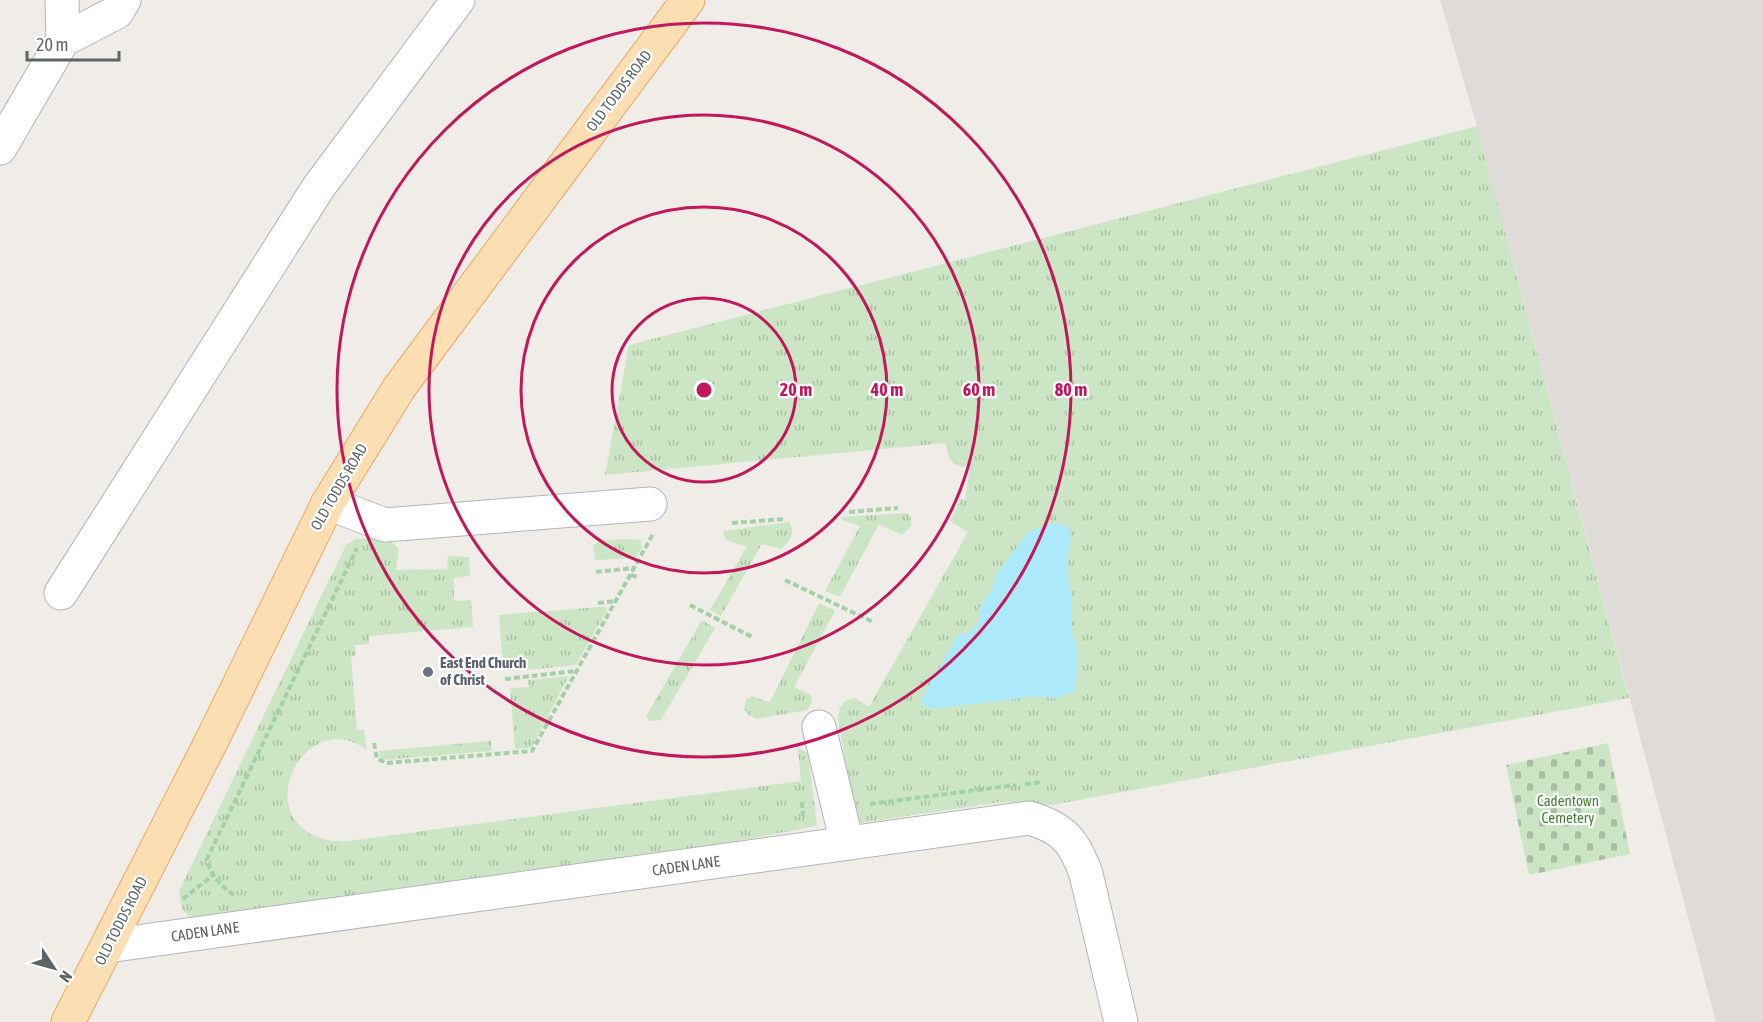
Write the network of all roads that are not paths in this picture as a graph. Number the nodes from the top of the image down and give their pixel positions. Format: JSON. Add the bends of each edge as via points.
{"nodes":[{"id":1,"x":62,"y":0,"type":"edge"},
{"id":2,"x":124,"y":0,"type":"edge"},
{"id":3,"x":458,"y":0,"type":"edge"},
{"id":4,"x":688,"y":0,"type":"edge"},
{"id":5,"x":63,"y":40,"type":"junction"},
{"id":6,"x":0,"y":148,"type":"edge"},
{"id":7,"x":328,"y":503,"type":"junction"},
{"id":8,"x":646,"y":520,"type":"road end"},
{"id":9,"x":61,"y":593,"type":"dead end"},
{"id":10,"x":819,"y":727,"type":"dead end"},
{"id":11,"x":847,"y":843,"type":"junction"},
{"id":12,"x":108,"y":946,"type":"junction"},
{"id":13,"x":68,"y":1022,"type":"edge"},
{"id":14,"x":1121,"y":1022,"type":"edge"}],
"edges":[{"from":1,"to":5,"type":"street"},
{"from":2,"to":5,"type":"street","via":[[117,12]]},
{"from":3,"to":9,"type":"street","via":[[318,188]]},
{"from":4,"to":7,"type":"main road","name":"OLD TODDS ROAD","via":[[399,388]]},
{"from":5,"to":6,"type":"street"},
{"from":7,"to":8,"type":"street","via":[[385,525]]},
{"from":7,"to":12,"type":"main road","name":"OLD TODDS ROAD"},
{"from":10,"to":11,"type":"street"},
{"from":11,"to":12,"type":"street","name":"CADEN LANE"},
{"from":11,"to":14,"type":"street","name":"CADEN LANE","via":[[1029,818],[1060,831],[1078,853],[1086,874]]},
{"from":12,"to":13,"type":"main road","name":"OLD TODDS ROAD"}]}
